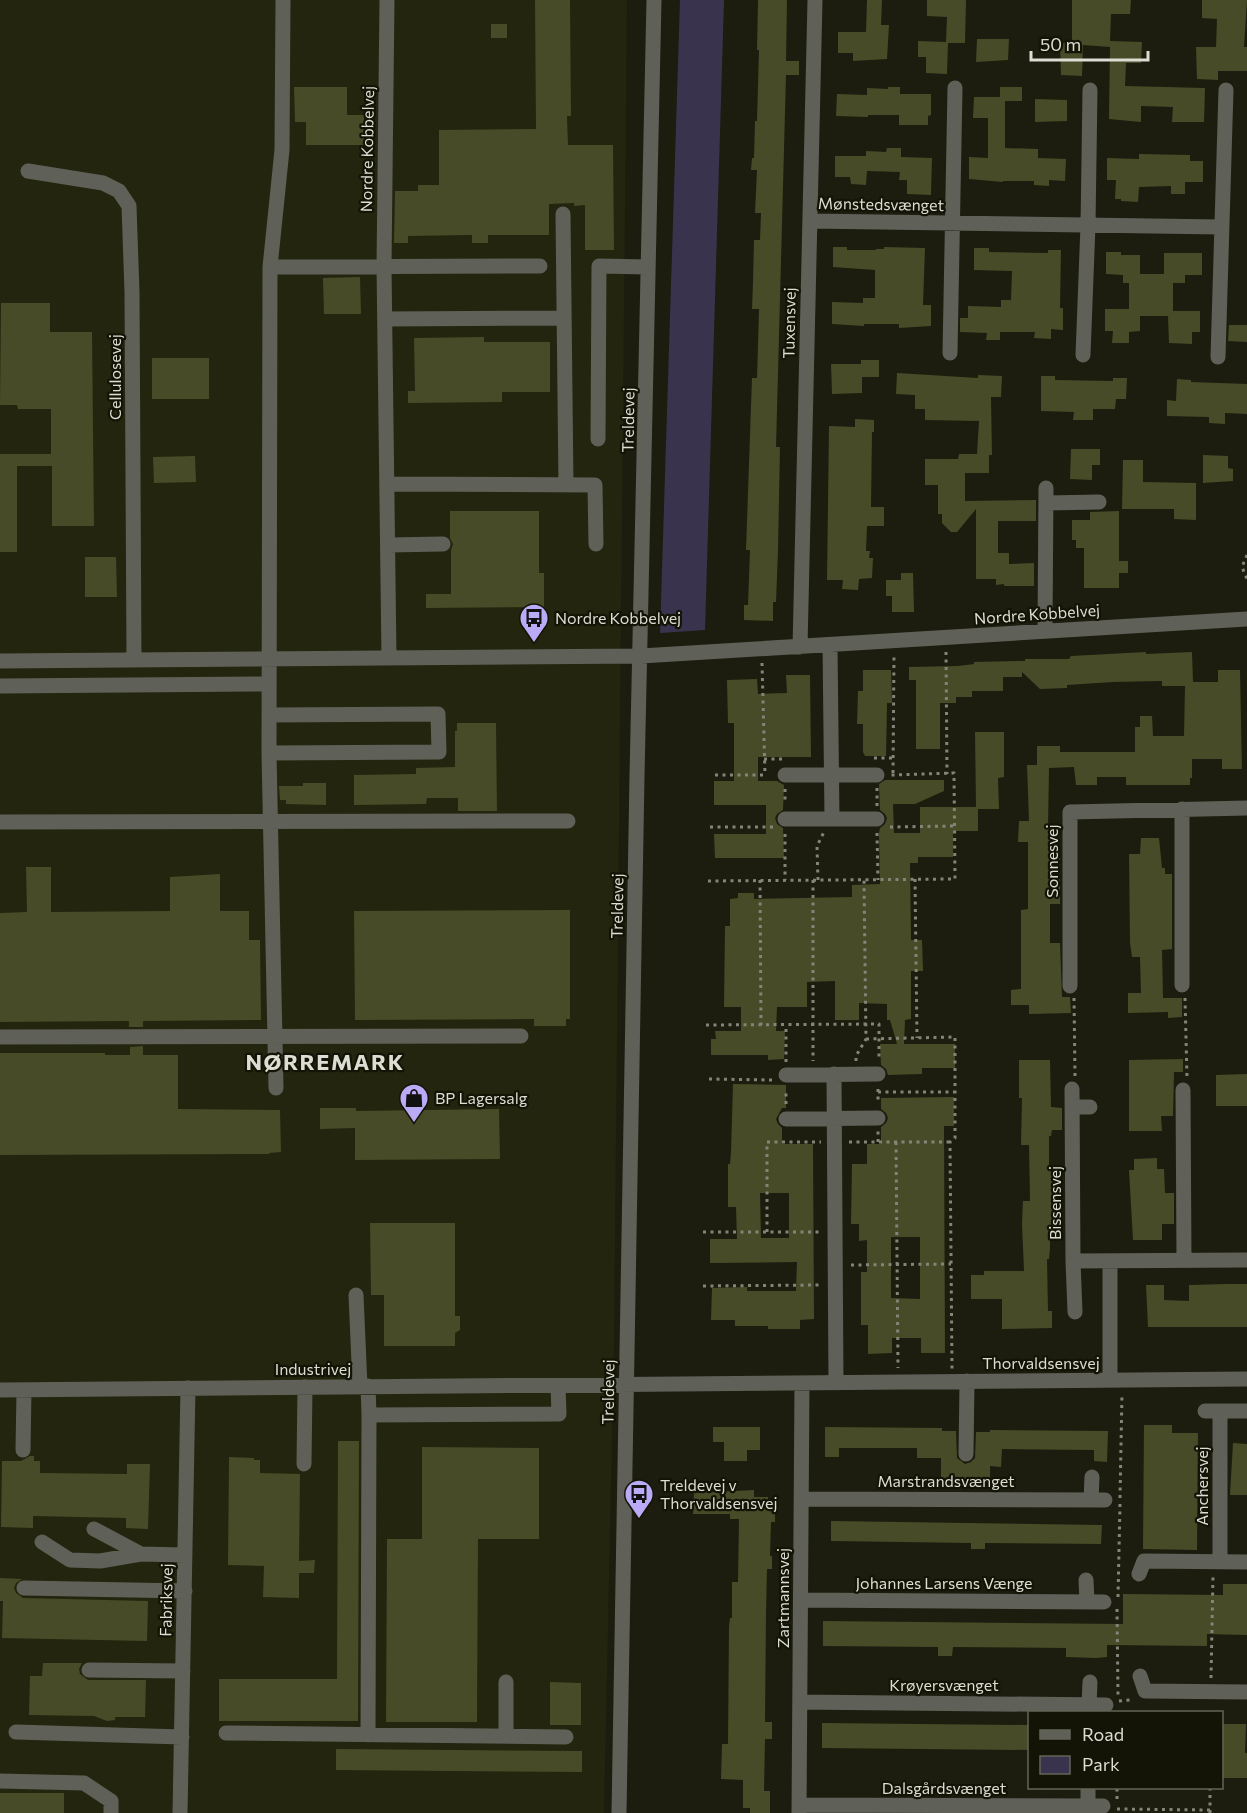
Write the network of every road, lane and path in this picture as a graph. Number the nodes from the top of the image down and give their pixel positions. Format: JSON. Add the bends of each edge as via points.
{"nodes":[{"id":1,"x":283,"y":0,"type":"edge"},
{"id":2,"x":387,"y":0,"type":"edge"},
{"id":3,"x":654,"y":0,"type":"edge"},
{"id":4,"x":815,"y":0,"type":"edge"},
{"id":5,"x":955,"y":88,"type":"dead end"},
{"id":6,"x":1090,"y":90,"type":"dead end"},
{"id":7,"x":1226,"y":90,"type":"dead end"},
{"id":8,"x":28,"y":171,"type":"dead end"},
{"id":9,"x":563,"y":213,"type":"dead end"},
{"id":10,"x":810,"y":221,"type":"junction"},
{"id":11,"x":952,"y":223,"type":"junction"},
{"id":12,"x":1088,"y":225,"type":"junction"},
{"id":13,"x":1221,"y":227,"type":"junction"},
{"id":14,"x":384,"y":266,"type":"junction"},
{"id":15,"x":540,"y":266,"type":"dead end"},
{"id":16,"x":270,"y":267,"type":"junction"},
{"id":17,"x":648,"y":267,"type":"junction"},
{"id":18,"x":564,"y":318,"type":"junction"},
{"id":19,"x":385,"y":319,"type":"junction"},
{"id":20,"x":950,"y":353,"type":"dead end"},
{"id":21,"x":1083,"y":355,"type":"dead end"},
{"id":22,"x":1218,"y":357,"type":"dead end"},
{"id":23,"x":598,"y":440,"type":"dead end"},
{"id":24,"x":387,"y":484,"type":"junction"},
{"id":25,"x":566,"y":485,"type":"junction"},
{"id":26,"x":1099,"y":502,"type":"dead end"},
{"id":27,"x":443,"y":544,"type":"dead end"},
{"id":28,"x":596,"y":544,"type":"dead end"},
{"id":29,"x":388,"y":545,"type":"junction"},
{"id":30,"x":1247,"y":555,"type":"edge"},
{"id":31,"x":1247,"y":579,"type":"edge"},
{"id":32,"x":1247,"y":619,"type":"edge"},
{"id":33,"x":1045,"y":632,"type":"junction"},
{"id":34,"x":945,"y":638,"type":"junction"},
{"id":35,"x":894,"y":641,"type":"junction"},
{"id":36,"x":830,"y":645,"type":"junction"},
{"id":37,"x":800,"y":647,"type":"junction"},
{"id":38,"x":762,"y":649,"type":"junction"},
{"id":39,"x":641,"y":656,"type":"junction"},
{"id":40,"x":389,"y":658,"type":"junction"},
{"id":41,"x":268,"y":659,"type":"junction"},
{"id":42,"x":134,"y":660,"type":"junction"},
{"id":43,"x":0,"y":661,"type":"edge"},
{"id":44,"x":269,"y":684,"type":"junction"},
{"id":45,"x":0,"y":686,"type":"edge"},
{"id":46,"x":269,"y":715,"type":"junction"},
{"id":47,"x":269,"y":753,"type":"junction"},
{"id":48,"x":947,"y":774,"type":"junction"},
{"id":49,"x":715,"y":775,"type":"dead end"},
{"id":50,"x":765,"y":775,"type":"junction"},
{"id":51,"x":785,"y":775,"type":"joint"},
{"id":52,"x":832,"y":775,"type":"junction"},
{"id":53,"x":877,"y":775,"type":"joint"},
{"id":54,"x":893,"y":775,"type":"junction"},
{"id":55,"x":1247,"y":808,"type":"edge"},
{"id":56,"x":1182,"y":809,"type":"junction"},
{"id":57,"x":832,"y":819,"type":"junction"},
{"id":58,"x":568,"y":821,"type":"dead end"},
{"id":59,"x":0,"y":822,"type":"edge"},
{"id":60,"x":270,"y":822,"type":"junction"},
{"id":61,"x":780,"y":823,"type":"joint"},
{"id":62,"x":883,"y":823,"type":"joint"},
{"id":63,"x":954,"y":826,"type":"junction"},
{"id":64,"x":710,"y":827,"type":"dead end"},
{"id":65,"x":915,"y":879,"type":"junction"},
{"id":66,"x":708,"y":880,"type":"dead end"},
{"id":67,"x":760,"y":880,"type":"junction"},
{"id":68,"x":813,"y":880,"type":"junction"},
{"id":69,"x":818,"y":880,"type":"junction"},
{"id":70,"x":864,"y":880,"type":"junction"},
{"id":71,"x":1182,"y":985,"type":"joint"},
{"id":72,"x":1070,"y":986,"type":"joint"},
{"id":73,"x":813,"y":1024,"type":"junction"},
{"id":74,"x":866,"y":1024,"type":"junction"},
{"id":75,"x":879,"y":1024,"type":"dead end"},
{"id":76,"x":706,"y":1025,"type":"dead end"},
{"id":77,"x":761,"y":1025,"type":"junction"},
{"id":78,"x":275,"y":1036,"type":"junction"},
{"id":79,"x":521,"y":1036,"type":"dead end"},
{"id":80,"x":0,"y":1037,"type":"edge"},
{"id":81,"x":917,"y":1038,"type":"junction"},
{"id":82,"x":866,"y":1039,"type":"junction"},
{"id":83,"x":813,"y":1074,"type":"junction"},
{"id":84,"x":834,"y":1074,"type":"junction"},
{"id":85,"x":856,"y":1074,"type":"junction"},
{"id":86,"x":878,"y":1074,"type":"dead end"},
{"id":87,"x":781,"y":1077,"type":"joint"},
{"id":88,"x":709,"y":1079,"type":"dead end"},
{"id":89,"x":276,"y":1088,"type":"dead end"},
{"id":90,"x":1072,"y":1089,"type":"joint"},
{"id":91,"x":1183,"y":1090,"type":"joint"},
{"id":92,"x":878,"y":1092,"type":"dead end"},
{"id":93,"x":956,"y":1092,"type":"junction"},
{"id":94,"x":1072,"y":1107,"type":"junction"},
{"id":95,"x":1090,"y":1107,"type":"dead end"},
{"id":96,"x":834,"y":1118,"type":"junction"},
{"id":97,"x":878,"y":1118,"type":"dead end"},
{"id":98,"x":786,"y":1119,"type":"dead end"},
{"id":99,"x":834,"y":1142,"type":"junction"},
{"id":100,"x":896,"y":1142,"type":"junction"},
{"id":101,"x":950,"y":1142,"type":"junction"},
{"id":102,"x":703,"y":1232,"type":"dead end"},
{"id":103,"x":767,"y":1232,"type":"junction"},
{"id":104,"x":835,"y":1232,"type":"junction"},
{"id":105,"x":1185,"y":1260,"type":"junction"},
{"id":106,"x":1247,"y":1260,"type":"edge"},
{"id":107,"x":1073,"y":1261,"type":"junction"},
{"id":108,"x":1110,"y":1261,"type":"junction"},
{"id":109,"x":951,"y":1264,"type":"junction"},
{"id":110,"x":835,"y":1265,"type":"junction"},
{"id":111,"x":897,"y":1265,"type":"junction"},
{"id":112,"x":835,"y":1285,"type":"junction"},
{"id":113,"x":703,"y":1286,"type":"dead end"},
{"id":114,"x":356,"y":1295,"type":"dead end"},
{"id":115,"x":1075,"y":1312,"type":"dead end"},
{"id":116,"x":1247,"y":1379,"type":"edge"},
{"id":117,"x":1116,"y":1380,"type":"junction"},
{"id":118,"x":959,"y":1381,"type":"junction"},
{"id":119,"x":836,"y":1382,"type":"junction"},
{"id":120,"x":898,"y":1382,"type":"junction"},
{"id":121,"x":802,"y":1383,"type":"junction"},
{"id":122,"x":626,"y":1384,"type":"junction"},
{"id":123,"x":364,"y":1386,"type":"junction"},
{"id":124,"x":558,"y":1386,"type":"junction"},
{"id":125,"x":305,"y":1387,"type":"junction"},
{"id":126,"x":188,"y":1388,"type":"junction"},
{"id":127,"x":0,"y":1390,"type":"edge"},
{"id":128,"x":24,"y":1390,"type":"junction"},
{"id":129,"x":1247,"y":1411,"type":"edge"},
{"id":130,"x":369,"y":1415,"type":"junction"},
{"id":131,"x":23,"y":1450,"type":"dead end"},
{"id":132,"x":966,"y":1454,"type":"dead end"},
{"id":133,"x":304,"y":1464,"type":"dead end"},
{"id":134,"x":1092,"y":1477,"type":"dead end"},
{"id":135,"x":801,"y":1499,"type":"junction"},
{"id":136,"x":94,"y":1529,"type":"dead end"},
{"id":137,"x":42,"y":1542,"type":"dead end"},
{"id":138,"x":141,"y":1554,"type":"junction"},
{"id":139,"x":185,"y":1555,"type":"junction"},
{"id":140,"x":1216,"y":1561,"type":"junction"},
{"id":141,"x":1247,"y":1562,"type":"edge"},
{"id":142,"x":1139,"y":1574,"type":"dead end"},
{"id":143,"x":1086,"y":1580,"type":"dead end"},
{"id":144,"x":24,"y":1588,"type":"dead end"},
{"id":145,"x":184,"y":1591,"type":"junction"},
{"id":146,"x":801,"y":1600,"type":"junction"},
{"id":147,"x":1087,"y":1602,"type":"junction"},
{"id":148,"x":1104,"y":1602,"type":"dead end"},
{"id":149,"x":89,"y":1670,"type":"dead end"},
{"id":150,"x":183,"y":1671,"type":"junction"},
{"id":151,"x":1090,"y":1682,"type":"dead end"},
{"id":152,"x":506,"y":1683,"type":"dead end"},
{"id":153,"x":1142,"y":1683,"type":"joint"},
{"id":154,"x":1211,"y":1692,"type":"junction"},
{"id":155,"x":1247,"y":1692,"type":"edge"},
{"id":156,"x":800,"y":1702,"type":"junction"},
{"id":157,"x":1112,"y":1703,"type":"junction"},
{"id":158,"x":1089,"y":1705,"type":"junction"},
{"id":159,"x":16,"y":1732,"type":"dead end"},
{"id":160,"x":226,"y":1733,"type":"dead end"},
{"id":161,"x":368,"y":1735,"type":"junction"},
{"id":162,"x":506,"y":1736,"type":"junction"},
{"id":163,"x":182,"y":1737,"type":"junction"},
{"id":164,"x":566,"y":1737,"type":"dead end"},
{"id":165,"x":0,"y":1781,"type":"edge"},
{"id":166,"x":1089,"y":1789,"type":"edge"},
{"id":167,"x":1210,"y":1789,"type":"edge"},
{"id":168,"x":1103,"y":1807,"type":"junction"},
{"id":169,"x":799,"y":1809,"type":"edge"},
{"id":170,"x":963,"y":1809,"type":"edge"},
{"id":171,"x":1210,"y":1812,"type":"edge"},
{"id":172,"x":111,"y":1813,"type":"edge"},
{"id":173,"x":180,"y":1813,"type":"edge"},
{"id":174,"x":619,"y":1813,"type":"edge"}],
"edges":[{"from":1,"to":16,"type":"street","via":[[282,150]]},
{"from":2,"to":14,"type":"street","name":"Nordre Kobbelvej"},
{"from":3,"to":17,"type":"street","name":"Treldevej"},
{"from":4,"to":10,"type":"street","name":"Tuxensvej"},
{"from":5,"to":11,"type":"street","name":"Mønstedsvænget"},
{"from":6,"to":12,"type":"street"},
{"from":7,"to":13,"type":"street"},
{"from":8,"to":42,"type":"street","name":"Cellulosevej","via":[[103,183],[119,191],[129,206]]},
{"from":9,"to":18,"type":"street"},
{"from":10,"to":11,"type":"street","name":"Mønstedsvænget"},
{"from":10,"to":37,"type":"street","name":"Tuxensvej"},
{"from":11,"to":12,"type":"street","name":"Mønstedsvænget"},
{"from":11,"to":20,"type":"street","name":"Mønstedsvænget"},
{"from":12,"to":13,"type":"street","name":"Mønstedsvænget"},
{"from":12,"to":21,"type":"street"},
{"from":13,"to":22,"type":"street"},
{"from":14,"to":15,"type":"street"},
{"from":14,"to":16,"type":"street"},
{"from":14,"to":19,"type":"street","name":"Nordre Kobbelvej"},
{"from":16,"to":41,"type":"street"},
{"from":17,"to":23,"type":"street","via":[[599,266]]},
{"from":17,"to":39,"type":"street","name":"Treldevej"},
{"from":18,"to":19,"type":"street"},
{"from":18,"to":25,"type":"street"},
{"from":19,"to":24,"type":"street","name":"Nordre Kobbelvej"},
{"from":24,"to":25,"type":"street"},
{"from":24,"to":29,"type":"street","name":"Nordre Kobbelvej"},
{"from":25,"to":28,"type":"street","via":[[595,485]]},
{"from":26,"to":33,"type":"street","via":[[1046,495]]},
{"from":27,"to":29,"type":"street"},
{"from":29,"to":40,"type":"street","name":"Nordre Kobbelvej"},
{"from":30,"to":31,"type":"path","via":[[1242,567]]},
{"from":32,"to":33,"type":"street","name":"Nordre Kobbelvej"},
{"from":33,"to":34,"type":"street","name":"Nordre Kobbelvej"},
{"from":34,"to":35,"type":"street","name":"Nordre Kobbelvej"},
{"from":34,"to":48,"type":"path"},
{"from":35,"to":36,"type":"street","name":"Nordre Kobbelvej"},
{"from":35,"to":54,"type":"path"},
{"from":36,"to":37,"type":"street","name":"Nordre Kobbelvej"},
{"from":36,"to":52,"type":"street"},
{"from":37,"to":38,"type":"street","name":"Nordre Kobbelvej"},
{"from":38,"to":39,"type":"street","name":"Nordre Kobbelvej"},
{"from":38,"to":50,"type":"path"},
{"from":39,"to":40,"type":"street","name":"Nordre Kobbelvej"},
{"from":39,"to":122,"type":"street","name":"Treldevej"},
{"from":40,"to":41,"type":"street","name":"Nordre Kobbelvej"},
{"from":41,"to":42,"type":"street","name":"Nordre Kobbelvej"},
{"from":41,"to":44,"type":"street"},
{"from":42,"to":43,"type":"street","name":"Nordre Kobbelvej"},
{"from":44,"to":45,"type":"street"},
{"from":44,"to":46,"type":"street"},
{"from":46,"to":47,"type":"street"},
{"from":46,"to":47,"type":"street","via":[[438,714],[439,752]]},
{"from":47,"to":60,"type":"street"},
{"from":48,"to":54,"type":"path"},
{"from":48,"to":63,"type":"path","via":[[954,773]]},
{"from":49,"to":50,"type":"path"},
{"from":50,"to":51,"type":"path"},
{"from":51,"to":52,"type":"street"},
{"from":52,"to":53,"type":"street"},
{"from":52,"to":57,"type":"street"},
{"from":53,"to":54,"type":"path"},
{"from":55,"to":56,"type":"street","name":"Sonnesvej"},
{"from":56,"to":71,"type":"street"},
{"from":56,"to":72,"type":"street","name":"Sonnesvej","via":[[1070,812]]},
{"from":57,"to":61,"type":"street"},
{"from":57,"to":62,"type":"street"},
{"from":57,"to":69,"type":"path","via":[[818,844]]},
{"from":58,"to":60,"type":"street"},
{"from":59,"to":60,"type":"street"},
{"from":60,"to":78,"type":"street"},
{"from":61,"to":64,"type":"path"},
{"from":62,"to":63,"type":"path"},
{"from":63,"to":65,"type":"path","via":[[955,879]]},
{"from":65,"to":70,"type":"path"},
{"from":65,"to":81,"type":"path"},
{"from":66,"to":67,"type":"path"},
{"from":67,"to":68,"type":"path"},
{"from":67,"to":77,"type":"path"},
{"from":68,"to":69,"type":"path"},
{"from":68,"to":73,"type":"path"},
{"from":69,"to":70,"type":"path"},
{"from":70,"to":74,"type":"path"},
{"from":71,"to":91,"type":"path","via":[[1188,1083]]},
{"from":72,"to":90,"type":"path","via":[[1074,991]]},
{"from":73,"to":74,"type":"path"},
{"from":73,"to":77,"type":"path"},
{"from":73,"to":83,"type":"path"},
{"from":74,"to":75,"type":"path"},
{"from":74,"to":82,"type":"path"},
{"from":76,"to":77,"type":"path"},
{"from":78,"to":79,"type":"street"},
{"from":78,"to":80,"type":"street"},
{"from":78,"to":89,"type":"street"},
{"from":81,"to":82,"type":"path"},
{"from":81,"to":93,"type":"path","via":[[955,1037]]},
{"from":82,"to":85,"type":"path","via":[[856,1056]]},
{"from":83,"to":84,"type":"street"},
{"from":83,"to":87,"type":"street"},
{"from":84,"to":85,"type":"street"},
{"from":84,"to":96,"type":"street"},
{"from":85,"to":86,"type":"street"},
{"from":87,"to":88,"type":"path"},
{"from":90,"to":94,"type":"street","name":"Bissensvej"},
{"from":91,"to":105,"type":"street"},
{"from":92,"to":93,"type":"path"},
{"from":93,"to":101,"type":"path","via":[[956,1138]]},
{"from":94,"to":95,"type":"street"},
{"from":94,"to":107,"type":"street","name":"Bissensvej"},
{"from":96,"to":97,"type":"street"},
{"from":96,"to":98,"type":"street"},
{"from":96,"to":99,"type":"street"},
{"from":99,"to":100,"type":"path"},
{"from":99,"to":103,"type":"path","via":[[766,1142]]},
{"from":99,"to":104,"type":"street"},
{"from":100,"to":101,"type":"path"},
{"from":100,"to":111,"type":"path"},
{"from":101,"to":109,"type":"path"},
{"from":102,"to":103,"type":"path"},
{"from":103,"to":104,"type":"path"},
{"from":104,"to":110,"type":"street"},
{"from":105,"to":106,"type":"street","name":"Bissensvej"},
{"from":105,"to":108,"type":"street","name":"Bissensvej"},
{"from":107,"to":108,"type":"street","name":"Bissensvej"},
{"from":107,"to":115,"type":"street"},
{"from":108,"to":117,"type":"street"},
{"from":109,"to":111,"type":"path"},
{"from":109,"to":118,"type":"path"},
{"from":110,"to":111,"type":"path"},
{"from":110,"to":112,"type":"street"},
{"from":111,"to":120,"type":"path"},
{"from":112,"to":113,"type":"path"},
{"from":112,"to":119,"type":"street"},
{"from":114,"to":123,"type":"street"},
{"from":116,"to":117,"type":"street","name":"Thorvaldsensvej"},
{"from":117,"to":118,"type":"street","name":"Thorvaldsensvej"},
{"from":117,"to":157,"type":"path","via":[[1117,1603]]},
{"from":118,"to":120,"type":"street","name":"Thorvaldsensvej"},
{"from":118,"to":132,"type":"street"},
{"from":119,"to":120,"type":"street","name":"Thorvaldsensvej"},
{"from":119,"to":121,"type":"street","name":"Thorvaldsensvej"},
{"from":121,"to":122,"type":"street","name":"Thorvaldsensvej"},
{"from":121,"to":135,"type":"street","name":"Zartmannsvej"},
{"from":122,"to":124,"type":"street","name":"Industrivej"},
{"from":122,"to":174,"type":"street","name":"Treldevej"},
{"from":123,"to":124,"type":"street","name":"Industrivej"},
{"from":123,"to":125,"type":"street","name":"Industrivej"},
{"from":123,"to":130,"type":"street"},
{"from":124,"to":130,"type":"street","via":[[559,1414]]},
{"from":125,"to":126,"type":"street","name":"Industrivej"},
{"from":125,"to":133,"type":"street"},
{"from":126,"to":128,"type":"street","name":"Industrivej"},
{"from":126,"to":139,"type":"street","name":"Fabriksvej"},
{"from":127,"to":128,"type":"street","name":"Industrivej"},
{"from":128,"to":131,"type":"street"},
{"from":129,"to":140,"type":"street","name":"Anchersvej","via":[[1212,1411]]},
{"from":130,"to":161,"type":"street"},
{"from":134,"to":135,"type":"street","name":"Marstrandsvænget","via":[[1098,1500]]},
{"from":135,"to":146,"type":"street","name":"Zartmannsvej"},
{"from":136,"to":138,"type":"street"},
{"from":137,"to":138,"type":"street","via":[[70,1560],[100,1561]]},
{"from":138,"to":139,"type":"street"},
{"from":139,"to":145,"type":"street","name":"Fabriksvej"},
{"from":140,"to":141,"type":"street"},
{"from":140,"to":142,"type":"street","via":[[1144,1561]]},
{"from":140,"to":154,"type":"path"},
{"from":143,"to":147,"type":"street"},
{"from":144,"to":145,"type":"street"},
{"from":145,"to":150,"type":"street","name":"Fabriksvej"},
{"from":146,"to":147,"type":"street","name":"Johannes Larsens Vænge"},
{"from":146,"to":156,"type":"street","name":"Zartmannsvej"},
{"from":147,"to":148,"type":"street","name":"Johannes Larsens Vænge"},
{"from":149,"to":150,"type":"street"},
{"from":150,"to":163,"type":"street","name":"Fabriksvej"},
{"from":151,"to":158,"type":"street"},
{"from":152,"to":162,"type":"street"},
{"from":153,"to":154,"type":"street"},
{"from":153,"to":157,"type":"path","via":[[1130,1700]]},
{"from":154,"to":155,"type":"street"},
{"from":156,"to":158,"type":"street","name":"Krøyersvænget"},
{"from":156,"to":169,"type":"street","name":"Zartmannsvej"},
{"from":157,"to":158,"type":"street","name":"Krøyersvænget"},
{"from":159,"to":163,"type":"street"},
{"from":160,"to":161,"type":"street"},
{"from":161,"to":162,"type":"street"},
{"from":162,"to":164,"type":"street"},
{"from":163,"to":173,"type":"street","name":"Fabriksvej"},
{"from":165,"to":172,"type":"street","via":[[84,1783],[111,1802]]},
{"from":166,"to":168,"type":"street"},
{"from":167,"to":171,"type":"path"},
{"from":168,"to":170,"type":"street","name":"Dalsgårdsvænget"},
{"from":168,"to":171,"type":"path"},
{"from":169,"to":170,"type":"street","name":"Dalsgårdsvænget"}]}
